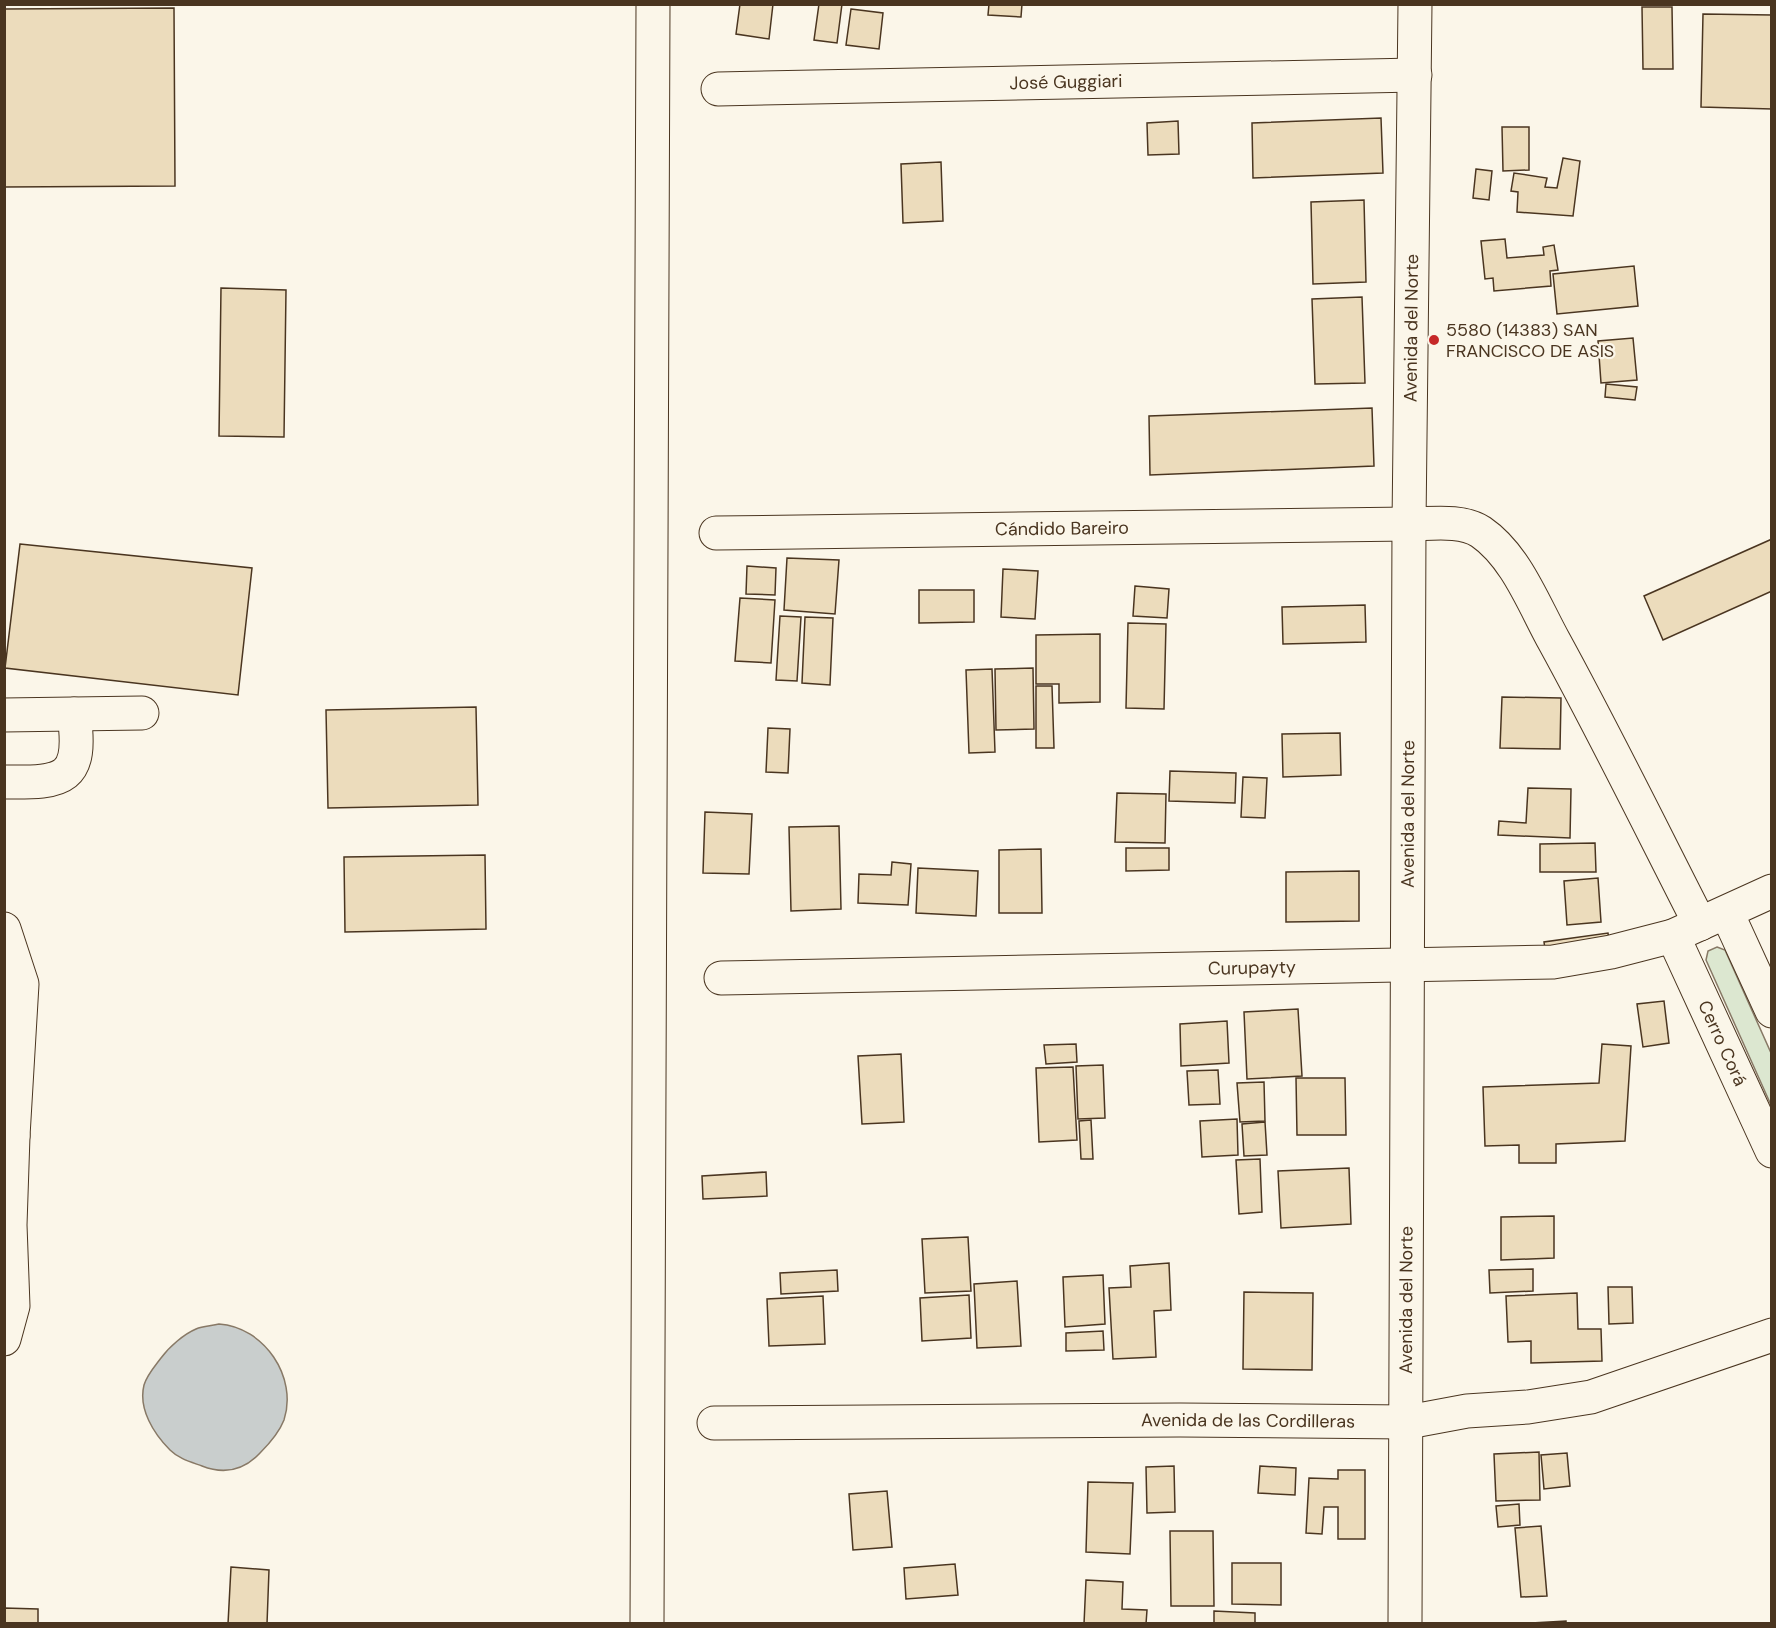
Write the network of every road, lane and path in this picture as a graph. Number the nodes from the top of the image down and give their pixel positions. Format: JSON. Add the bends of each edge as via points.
{"nodes":[{"id":1,"x":653,"y":4,"type":"edge"},
{"id":2,"x":1415,"y":4,"type":"edge"},
{"id":3,"x":1415,"y":75,"type":"junction"},
{"id":4,"x":718,"y":89,"type":"dead end"},
{"id":5,"x":1409,"y":524,"type":"junction"},
{"id":6,"x":716,"y":533,"type":"dead end"},
{"id":7,"x":142,"y":713,"type":"dead end"},
{"id":8,"x":74,"y":714,"type":"junction"},
{"id":9,"x":4,"y":715,"type":"edge"},
{"id":10,"x":4,"y":782,"type":"edge"},
{"id":11,"x":1772,"y":891,"type":"edge"},
{"id":12,"x":1700,"y":924,"type":"junction"},
{"id":13,"x":4,"y":929,"type":"edge"},
{"id":14,"x":1408,"y":963,"type":"junction"},
{"id":15,"x":721,"y":978,"type":"dead end"},
{"id":16,"x":1772,"y":1011,"type":"edge"},
{"id":17,"x":9,"y":1136,"type":"edge"},
{"id":18,"x":1772,"y":1151,"type":"edge"},
{"id":19,"x":1772,"y":1335,"type":"edge"},
{"id":20,"x":4,"y":1339,"type":"edge"},
{"id":21,"x":1408,"y":1422,"type":"junction"},
{"id":22,"x":714,"y":1423,"type":"dead end"},
{"id":23,"x":646,"y":1623,"type":"edge"},
{"id":24,"x":1405,"y":1623,"type":"edge"}],
"edges":[{"from":1,"to":23,"type":"street"},
{"from":2,"to":3,"type":"street","name":"Avenida del Norte"},
{"from":3,"to":4,"type":"street","name":"José Guggiari"},
{"from":3,"to":5,"type":"street","name":"Avenida del Norte"},
{"from":5,"to":6,"type":"street","name":"Cándido Bareiro"},
{"from":5,"to":12,"type":"street","name":"Cándido Bareiro","via":[[1457,524],[1479,531],[1495,543],[1512,565],[1592,711]]},
{"from":5,"to":14,"type":"street","name":"Avenida del Norte"},
{"from":7,"to":8,"type":"street"},
{"from":8,"to":9,"type":"street"},
{"from":8,"to":10,"type":"street","via":[[75,763],[60,779]]},
{"from":11,"to":12,"type":"street","name":"Curupayty"},
{"from":12,"to":14,"type":"street","name":"Curupayty","via":[[1611,952],[1553,962]]},
{"from":12,"to":16,"type":"street"},
{"from":12,"to":18,"type":"street","name":"Cerro Corá"},
{"from":13,"to":17,"type":"street","via":[[21,984]]},
{"from":14,"to":15,"type":"street","name":"Curupayty"},
{"from":14,"to":21,"type":"street","name":"Avenida del Norte"},
{"from":17,"to":20,"type":"street","via":[[13,1306]]},
{"from":19,"to":21,"type":"street","name":"Avenida de las Cordilleras","via":[[1591,1397]]},
{"from":21,"to":22,"type":"street","name":"Avenida de las Cordilleras"},
{"from":21,"to":24,"type":"street","name":"Avenida del Norte"}]}
